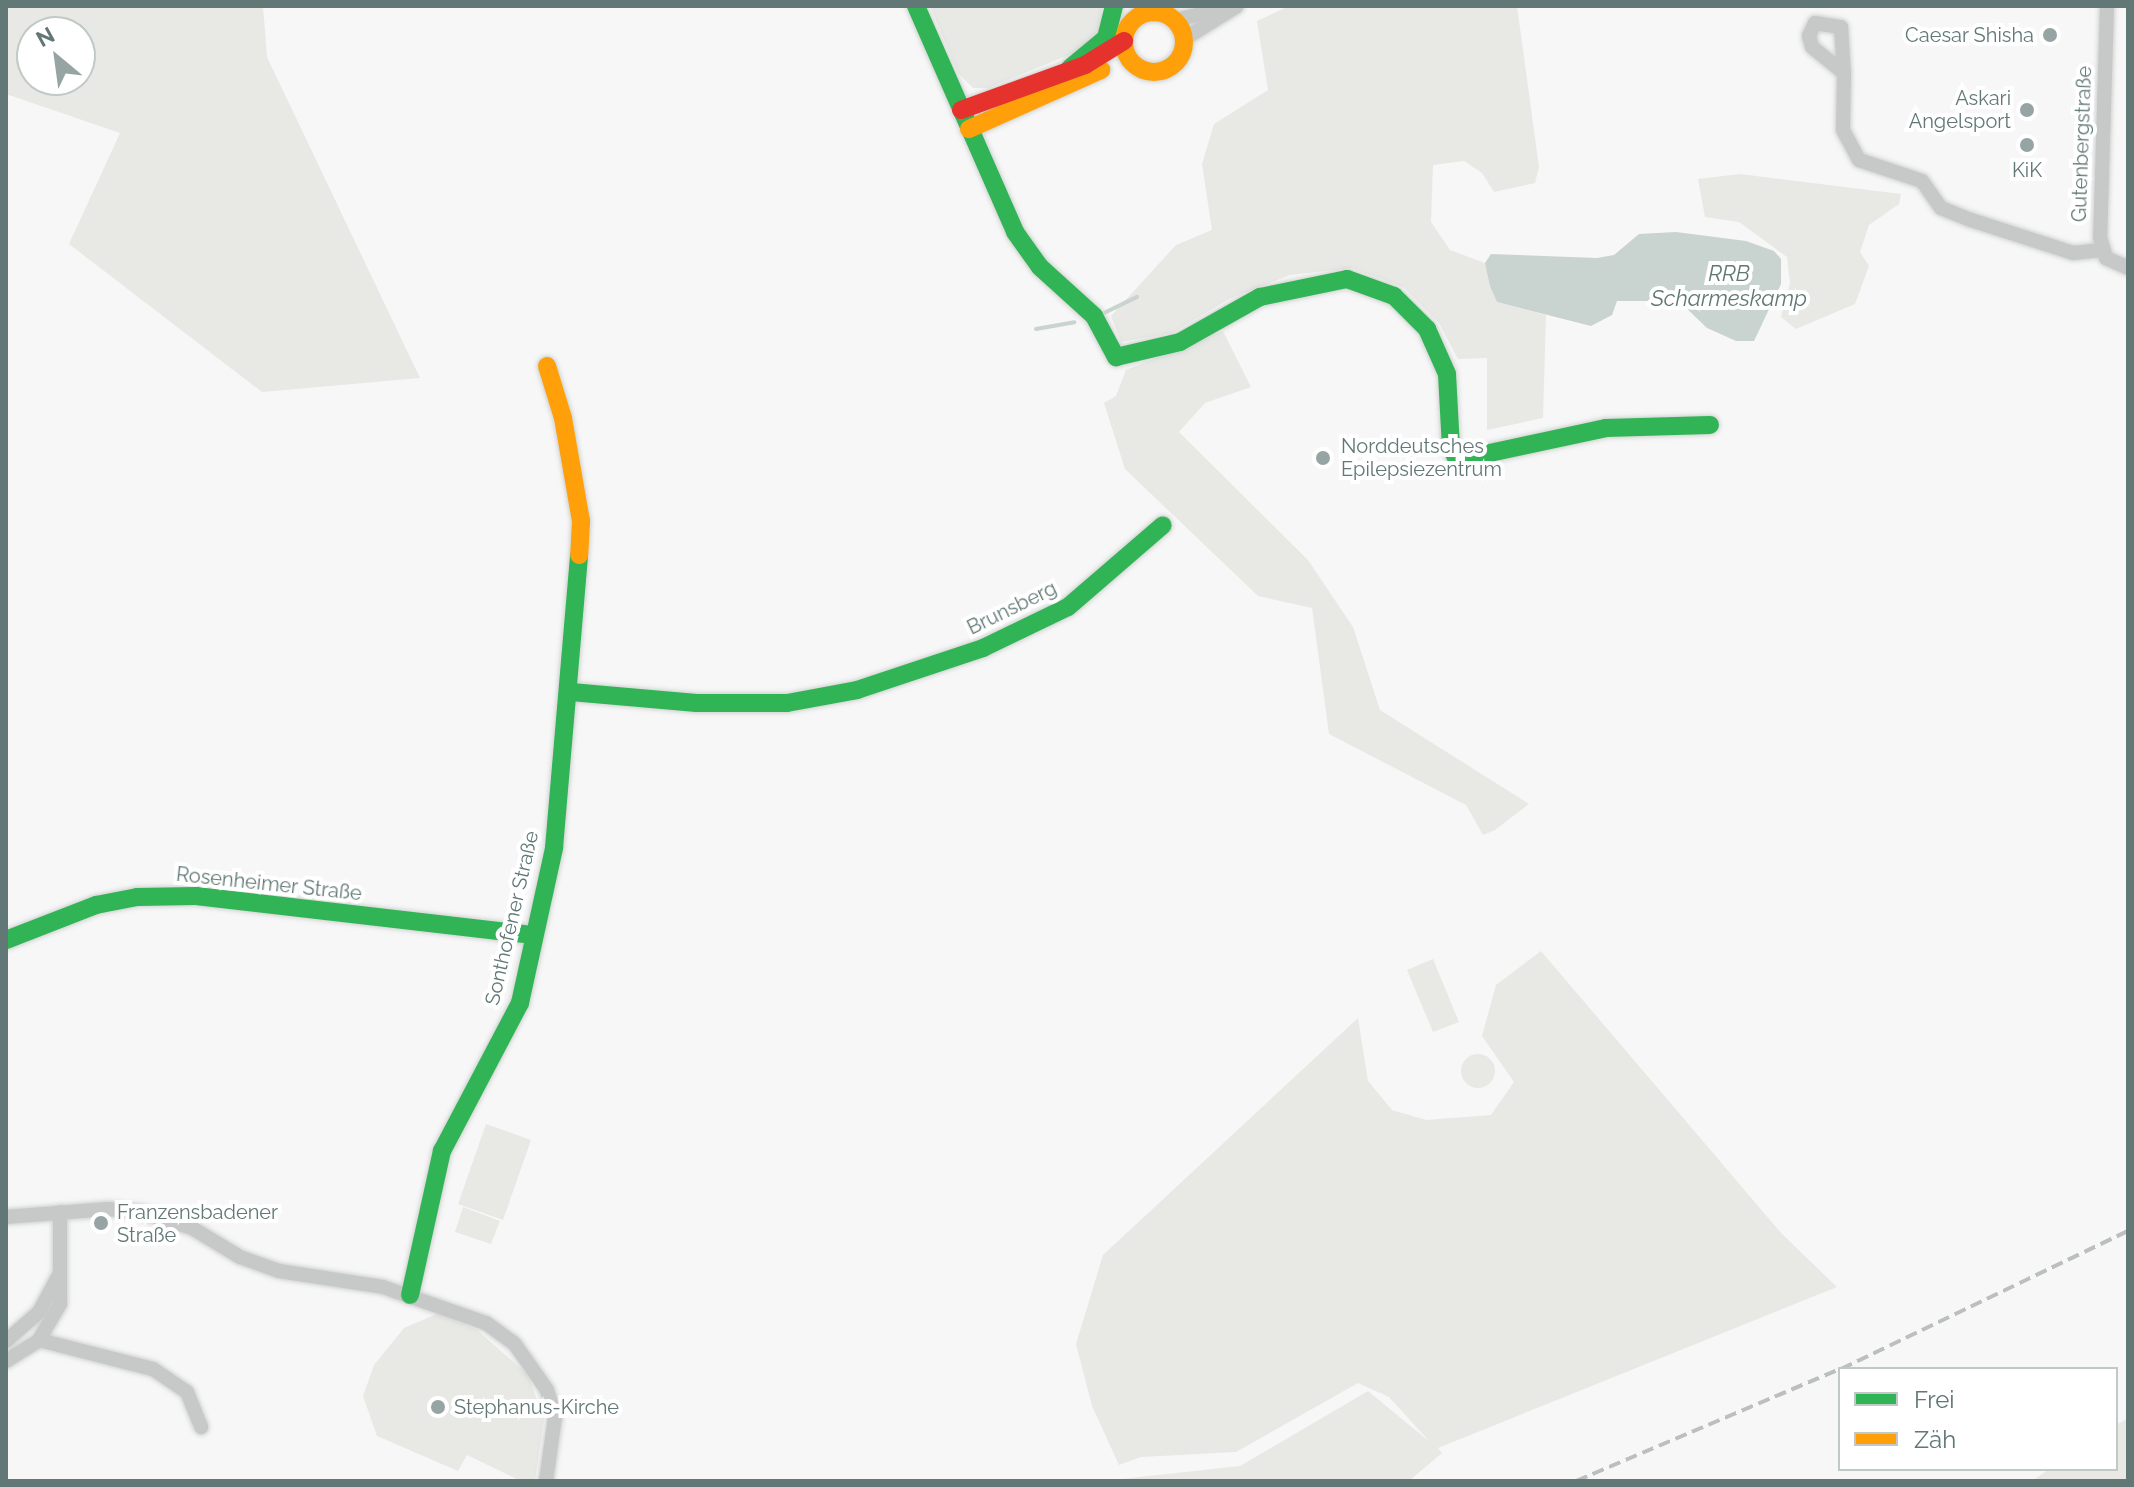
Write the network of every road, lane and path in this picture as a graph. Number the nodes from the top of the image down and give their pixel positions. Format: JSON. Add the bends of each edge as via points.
{"nodes":[{"id":1,"x":916,"y":6,"type":"edge"},
{"id":2,"x":1114,"y":6,"type":"edge"},
{"id":3,"x":2107,"y":6,"type":"edge"},
{"id":4,"x":1234,"y":7,"type":"edge"},
{"id":5,"x":1151,"y":9,"type":"edge"},
{"id":6,"x":1131,"y":13,"type":"edge"},
{"id":7,"x":1175,"y":20,"type":"junction"},
{"id":8,"x":1184,"y":39,"type":"junction"},
{"id":9,"x":1124,"y":41,"type":"junction"},
{"id":10,"x":1132,"y":61,"type":"junction"},
{"id":11,"x":1070,"y":68,"type":"junction"},
{"id":12,"x":1844,"y":73,"type":"dead end"},
{"id":13,"x":961,"y":110,"type":"junction"},
{"id":14,"x":969,"y":129,"type":"junction"},
{"id":15,"x":2102,"y":250,"type":"junction"},
{"id":16,"x":2128,"y":268,"type":"edge"},
{"id":17,"x":547,"y":366,"type":"dead end"},
{"id":18,"x":1710,"y":425,"type":"dead end"},
{"id":19,"x":1163,"y":525,"type":"dead end"},
{"id":20,"x":571,"y":692,"type":"junction"},
{"id":21,"x":534,"y":935,"type":"junction"},
{"id":22,"x":6,"y":940,"type":"edge"},
{"id":23,"x":60,"y":1212,"type":"junction"},
{"id":24,"x":6,"y":1217,"type":"edge"},
{"id":25,"x":60,"y":1273,"type":"junction"},
{"id":26,"x":410,"y":1295,"type":"junction"},
{"id":27,"x":39,"y":1340,"type":"junction"},
{"id":28,"x":6,"y":1341,"type":"edge"},
{"id":29,"x":6,"y":1361,"type":"edge"},
{"id":30,"x":201,"y":1427,"type":"dead end"},
{"id":31,"x":546,"y":1481,"type":"edge"}],
"edges":[{"from":1,"to":13,"type":"main road"},
{"from":2,"to":11,"type":"main road","via":[[1106,38]]},
{"from":3,"to":15,"type":"street","name":"Gutenbergstraße"},
{"from":4,"to":7,"type":"street"},
{"from":4,"to":8,"type":"street"},
{"from":5,"to":6,"type":"main road"},
{"from":5,"to":7,"type":"main road"},
{"from":6,"to":9,"type":"main road"},
{"from":7,"to":8,"type":"main road"},
{"from":8,"to":10,"type":"main road","via":[[1181,55],[1167,68],[1148,71]]},
{"from":9,"to":10,"type":"main road"},
{"from":9,"to":11,"type":"main road","via":[[1103,57]]},
{"from":10,"to":14,"type":"main road"},
{"from":11,"to":13,"type":"main road"},
{"from":12,"to":15,"type":"street","via":[[1843,130],[1859,160],[1922,181],[1941,208],[1971,220],[2073,253]]},
{"from":13,"to":14,"type":"main road"},
{"from":14,"to":18,"type":"main road","via":[[1015,232],[1040,267],[1094,316],[1116,357],[1180,342],[1260,297],[1347,279],[1394,296],[1427,329],[1447,374],[1451,447],[1457,460],[1596,429]]},
{"from":15,"to":16,"type":"street","name":"Gutenbergstraße"},
{"from":17,"to":20,"type":"main road","name":"Sonthofener Straße","via":[[563,418],[581,521]]},
{"from":19,"to":20,"type":"main road","name":"Brunsberg","via":[[1068,607],[983,648],[857,690],[787,703],[697,703]]},
{"from":20,"to":21,"type":"main road","name":"Sonthofener Straße","via":[[554,848]]},
{"from":21,"to":22,"type":"main road","name":"Rosenheimer Straße","via":[[196,896],[137,897],[96,905]]},
{"from":21,"to":26,"type":"main road","name":"Sonthofener Straße","via":[[520,1003],[442,1151]]},
{"from":23,"to":24,"type":"street"},
{"from":23,"to":25,"type":"street"},
{"from":23,"to":26,"type":"street","via":[[108,1209],[154,1215],[279,1271]]},
{"from":25,"to":27,"type":"street","via":[[60,1304]]},
{"from":25,"to":28,"type":"street","via":[[39,1312]]},
{"from":26,"to":31,"type":"street","via":[[486,1323],[534,1367],[555,1417]]},
{"from":27,"to":29,"type":"street"},
{"from":27,"to":30,"type":"street","via":[[153,1369],[187,1392]]}]}
